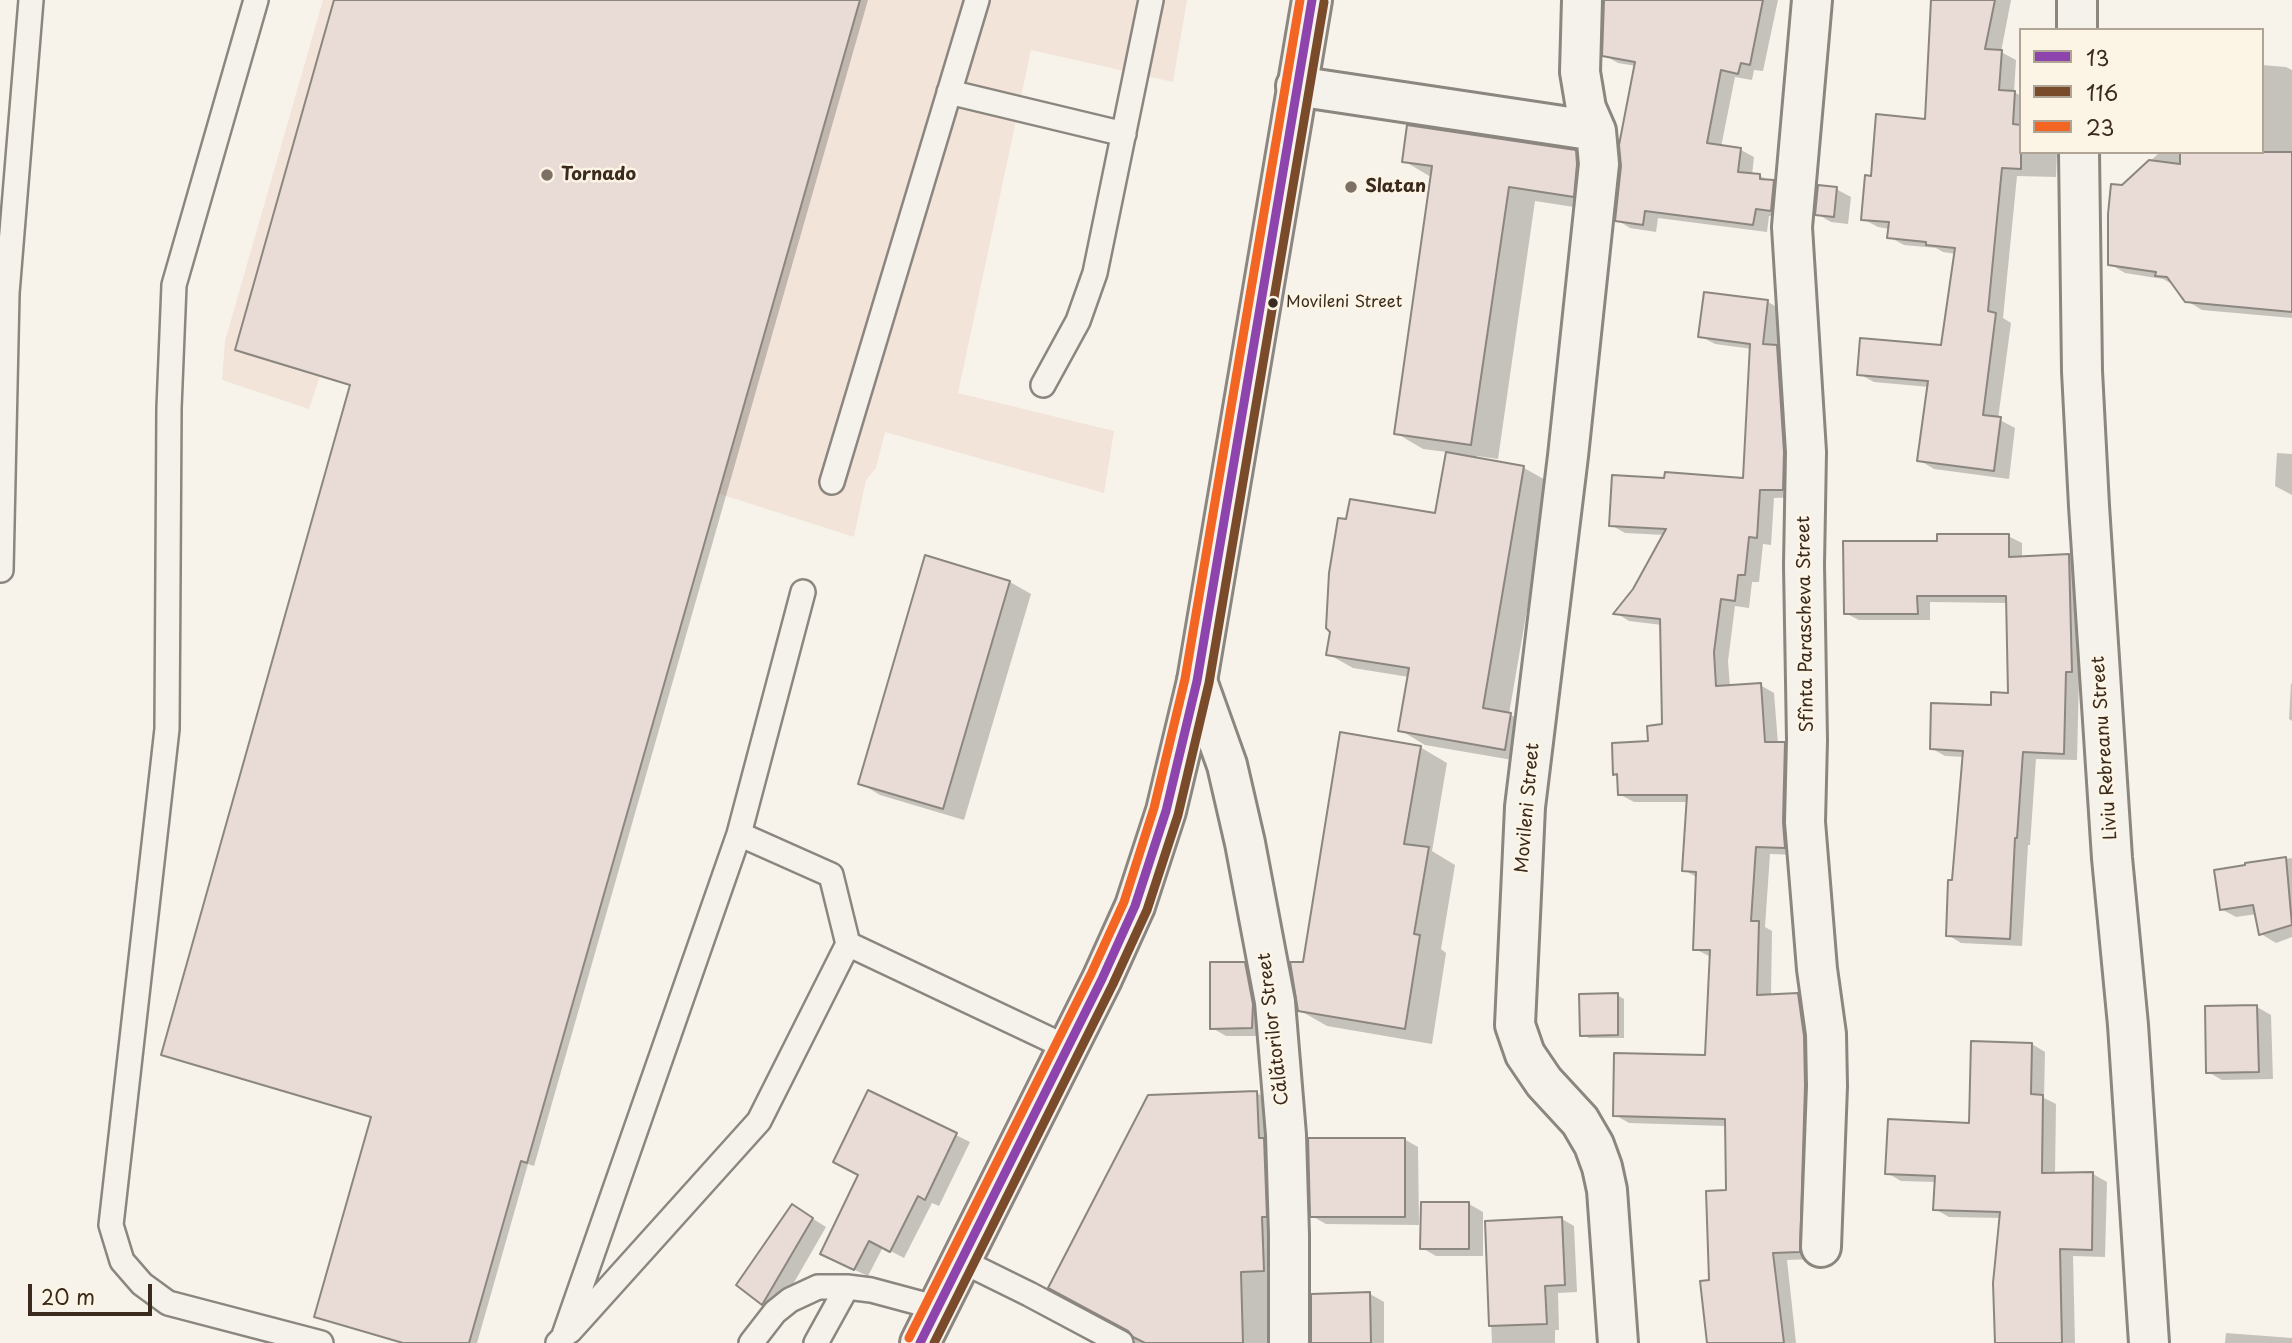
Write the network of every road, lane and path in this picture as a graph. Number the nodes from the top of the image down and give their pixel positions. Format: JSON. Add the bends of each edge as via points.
{"nodes":[{"id":1,"x":31,"y":0,"type":"edge"},
{"id":2,"x":256,"y":0,"type":"edge"},
{"id":3,"x":977,"y":0,"type":"edge"},
{"id":4,"x":1151,"y":0,"type":"edge"},
{"id":5,"x":1312,"y":0,"type":"edge"},
{"id":6,"x":1582,"y":0,"type":"edge"},
{"id":7,"x":1812,"y":0,"type":"edge"},
{"id":8,"x":2077,"y":0,"type":"edge"},
{"id":9,"x":2077,"y":28,"type":"edge"},
{"id":10,"x":1296,"y":86,"type":"junction"},
{"id":11,"x":949,"y":92,"type":"junction"},
{"id":12,"x":1595,"y":131,"type":"junction"},
{"id":13,"x":1124,"y":134,"type":"junction"},
{"id":14,"x":2079,"y":154,"type":"edge"},
{"id":15,"x":1042,"y":385,"type":"dead end"},
{"id":16,"x":832,"y":482,"type":"dead end"},
{"id":17,"x":1,"y":570,"type":"edge"},
{"id":18,"x":803,"y":592,"type":"dead end"},
{"id":19,"x":1197,"y":681,"type":"junction"},
{"id":20,"x":739,"y":834,"type":"junction"},
{"id":21,"x":848,"y":944,"type":"junction"},
{"id":22,"x":1069,"y":1048,"type":"junction"},
{"id":23,"x":1821,"y":1247,"type":"dead end"},
{"id":24,"x":962,"y":1261,"type":"junction"},
{"id":25,"x":847,"y":1287,"type":"junction"},
{"id":26,"x":938,"y":1308,"type":"junction"},
{"id":27,"x":561,"y":1341,"type":"edge"},
{"id":28,"x":321,"y":1343,"type":"edge"},
{"id":29,"x":751,"y":1343,"type":"edge"},
{"id":30,"x":816,"y":1343,"type":"edge"},
{"id":31,"x":920,"y":1343,"type":"edge"},
{"id":32,"x":1121,"y":1343,"type":"edge"},
{"id":33,"x":1289,"y":1343,"type":"edge"},
{"id":34,"x":1618,"y":1343,"type":"edge"},
{"id":35,"x":2149,"y":1343,"type":"edge"}],
"edges":[{"from":1,"to":17,"type":"lane","via":[[7,293]]},
{"from":2,"to":28,"type":"lane","via":[[174,285],[167,729],[111,1226],[122,1261],[168,1303]]},
{"from":3,"to":11,"type":"lane"},
{"from":4,"to":13,"type":"lane"},
{"from":5,"to":10,"type":"street"},
{"from":6,"to":12,"type":"street","name":"Movileni Street","via":[[1580,72]]},
{"from":7,"to":23,"type":"street","name":"Sfînta Parascheva Street","via":[[1792,227],[1806,452],[1805,822],[1826,1034]]},
{"from":8,"to":9,"type":"street"},
{"from":10,"to":12,"type":"street"},
{"from":10,"to":19,"type":"street"},
{"from":11,"to":13,"type":"lane"},
{"from":11,"to":16,"type":"lane"},
{"from":12,"to":34,"type":"street","name":"Movileni Street","via":[[1599,164],[1525,807],[1516,1025],[1525,1054],[1580,1121],[1602,1167]]},
{"from":13,"to":15,"type":"lane","via":[[1096,273],[1078,321]]},
{"from":14,"to":35,"type":"street","name":"Liviu Rebreanu Street","via":[[2089,506]]},
{"from":18,"to":20,"type":"lane"},
{"from":19,"to":22,"type":"street","via":[[1167,811],[1135,906]]},
{"from":19,"to":33,"type":"street","name":"Călătorilor Street","via":[[1230,778],[1275,1002],[1286,1135]]},
{"from":20,"to":21,"type":"lane","via":[[831,875]]},
{"from":20,"to":27,"type":"lane"},
{"from":21,"to":22,"type":"lane"},
{"from":21,"to":27,"type":"lane","via":[[760,1121]]},
{"from":22,"to":24,"type":"street"},
{"from":24,"to":26,"type":"street"},
{"from":24,"to":32,"type":"lane"},
{"from":25,"to":26,"type":"lane"},
{"from":25,"to":29,"type":"lane","via":[[818,1287],[790,1300]]},
{"from":25,"to":30,"type":"lane"},
{"from":26,"to":31,"type":"street"}]}
